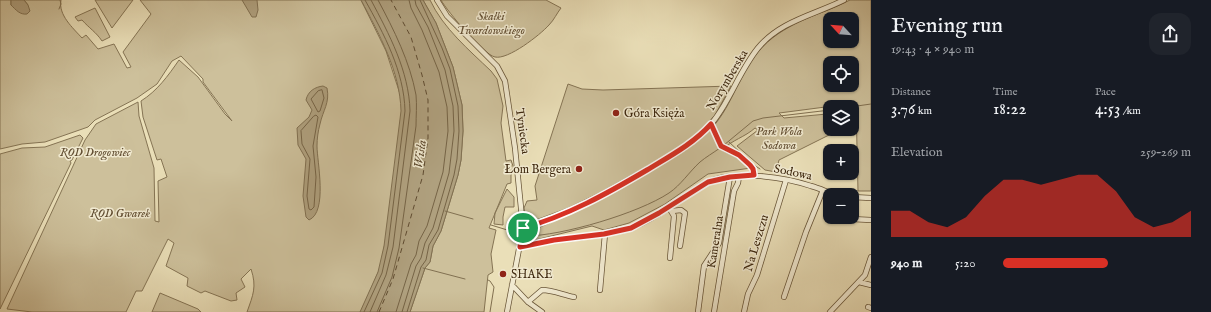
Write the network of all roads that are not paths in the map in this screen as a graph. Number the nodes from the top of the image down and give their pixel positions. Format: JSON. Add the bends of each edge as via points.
{"nodes":[{"id":1,"x":437,"y":0,"type":"edge"},
{"id":2,"x":844,"y":0,"type":"edge"},
{"id":3,"x":711,"y":124,"type":"junction"},
{"id":4,"x":754,"y":175,"type":"junction"},
{"id":5,"x":739,"y":176,"type":"junction"},
{"id":6,"x":730,"y":177,"type":"junction"},
{"id":7,"x":786,"y":180,"type":"junction"},
{"id":8,"x":823,"y":190,"type":"joint"},
{"id":9,"x":859,"y":197,"type":"edge"},
{"id":10,"x":871,"y":198,"type":"edge"},
{"id":11,"x":670,"y":209,"type":"junction"},
{"id":12,"x":859,"y":219,"type":"edge"},
{"id":13,"x":871,"y":220,"type":"edge"},
{"id":14,"x":523,"y":228,"type":"junction"},
{"id":15,"x":604,"y":234,"type":"junction"},
{"id":16,"x":680,"y":246,"type":"dead end"},
{"id":17,"x":520,"y":247,"type":"junction"},
{"id":18,"x":871,"y":257,"type":"edge"},
{"id":19,"x":670,"y":258,"type":"dead end"},
{"id":20,"x":859,"y":282,"type":"junction"},
{"id":21,"x":512,"y":285,"type":"junction"},
{"id":22,"x":871,"y":285,"type":"edge"},
{"id":23,"x":600,"y":290,"type":"dead end"},
{"id":24,"x":574,"y":297,"type":"dead end"},
{"id":25,"x":784,"y":297,"type":"dead end"},
{"id":26,"x":528,"y":302,"type":"junction"},
{"id":27,"x":536,"y":310,"type":"edge"},
{"id":28,"x":507,"y":312,"type":"edge"},
{"id":29,"x":542,"y":312,"type":"edge"},
{"id":30,"x":698,"y":312,"type":"edge"},
{"id":31,"x":714,"y":312,"type":"edge"},
{"id":32,"x":744,"y":312,"type":"edge"},
{"id":33,"x":830,"y":312,"type":"edge"}],
"edges":[{"from":1,"to":14,"type":"street","name":"Tyniecka","via":[[447,16],[503,75],[515,148]]},
{"from":2,"to":3,"type":"street","name":"Norymberska","via":[[793,22],[765,40],[751,58]]},
{"from":3,"to":4,"type":"street","via":[[721,146],[739,155],[753,169]]},
{"from":3,"to":14,"type":"street","name":"Norymberska","via":[[691,144],[634,177],[557,217]]},
{"from":4,"to":5,"type":"street","name":"Sodowa"},
{"from":4,"to":7,"type":"street","name":"Sodowa"},
{"from":5,"to":6,"type":"street","name":"Sodowa"},
{"from":5,"to":31,"type":"street","name":"Kameralna","via":[[734,191]]},
{"from":6,"to":11,"type":"street","name":"Sodowa","via":[[708,182]]},
{"from":6,"to":30,"type":"street","via":[[719,243],[704,266]]},
{"from":7,"to":8,"type":"street","name":"Sodowa"},
{"from":7,"to":32,"type":"street","name":"Na Leszczu"},
{"from":8,"to":25,"type":"street"},
{"from":9,"to":10,"type":"street"},
{"from":11,"to":15,"type":"street","name":"Sodowa","via":[[631,228]]},
{"from":11,"to":16,"type":"street","via":[[685,213]]},
{"from":11,"to":19,"type":"street","via":[[674,216]]},
{"from":12,"to":13,"type":"street"},
{"from":14,"to":17,"type":"street","name":"Tyniecka"},
{"from":15,"to":17,"type":"street","name":"Sodowa"},
{"from":15,"to":23,"type":"street"},
{"from":17,"to":21,"type":"street","name":"Tyniecka"},
{"from":18,"to":20,"type":"street","via":[[865,275]]},
{"from":20,"to":22,"type":"street"},
{"from":20,"to":33,"type":"street"},
{"from":21,"to":26,"type":"street"},
{"from":21,"to":28,"type":"street","name":"Tyniecka"},
{"from":24,"to":26,"type":"street","via":[[542,290]]},
{"from":26,"to":27,"type":"street"},
{"from":27,"to":29,"type":"street"}]}
